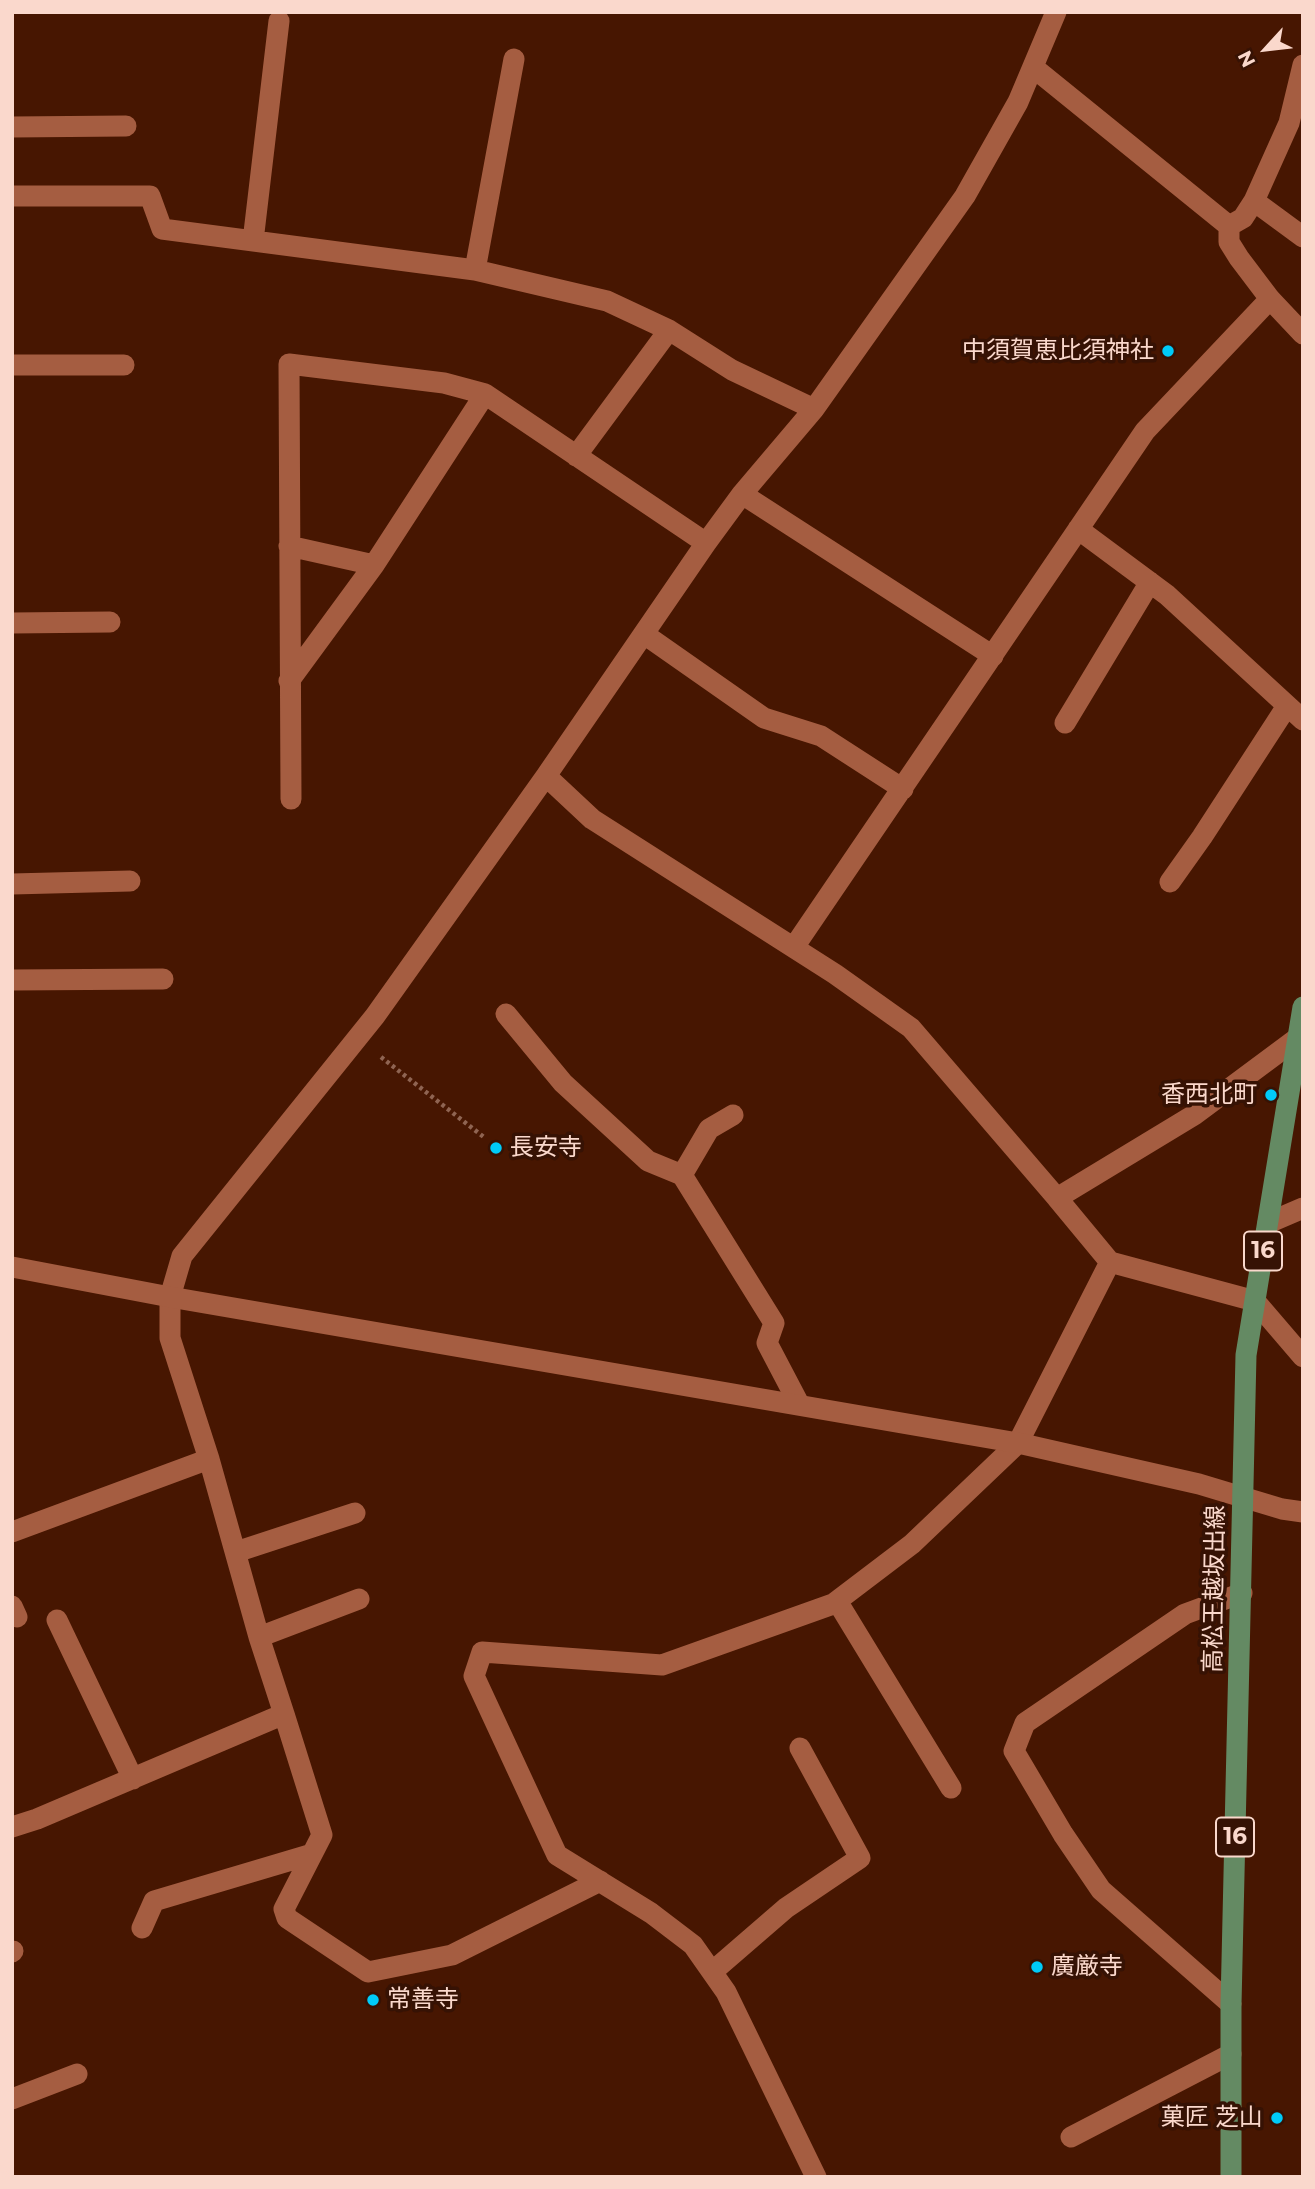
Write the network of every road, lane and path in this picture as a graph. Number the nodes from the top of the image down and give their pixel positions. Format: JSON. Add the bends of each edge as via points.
{"nodes":[{"id":1,"x":1056,"y":12,"type":"edge"},
{"id":2,"x":279,"y":21,"type":"dead end"},
{"id":3,"x":514,"y":59,"type":"dead end"},
{"id":4,"x":1303,"y":65,"type":"edge"},
{"id":5,"x":1034,"y":68,"type":"junction"},
{"id":6,"x":126,"y":126,"type":"dead end"},
{"id":7,"x":12,"y":127,"type":"edge"},
{"id":8,"x":12,"y":195,"type":"edge"},
{"id":9,"x":1254,"y":201,"type":"junction"},
{"id":10,"x":1229,"y":226,"type":"junction"},
{"id":11,"x":1303,"y":237,"type":"edge"},
{"id":12,"x":253,"y":241,"type":"junction"},
{"id":13,"x":475,"y":270,"type":"junction"},
{"id":14,"x":1270,"y":299,"type":"junction"},
{"id":15,"x":669,"y":331,"type":"junction"},
{"id":16,"x":1303,"y":334,"type":"edge"},
{"id":17,"x":12,"y":365,"type":"edge"},
{"id":18,"x":124,"y":365,"type":"dead end"},
{"id":19,"x":485,"y":394,"type":"junction"},
{"id":20,"x":814,"y":409,"type":"junction"},
{"id":21,"x":576,"y":456,"type":"junction"},
{"id":22,"x":742,"y":494,"type":"junction"},
{"id":23,"x":1078,"y":529,"type":"junction"},
{"id":24,"x":706,"y":543,"type":"junction"},
{"id":25,"x":289,"y":546,"type":"junction"},
{"id":26,"x":374,"y":565,"type":"junction"},
{"id":27,"x":1150,"y":582,"type":"junction"},
{"id":28,"x":110,"y":622,"type":"dead end"},
{"id":29,"x":12,"y":623,"type":"edge"},
{"id":30,"x":644,"y":634,"type":"junction"},
{"id":31,"x":993,"y":656,"type":"junction"},
{"id":32,"x":289,"y":681,"type":"junction"},
{"id":33,"x":1295,"y":713,"type":"edge"},
{"id":34,"x":1065,"y":723,"type":"dead end"},
{"id":35,"x":546,"y":776,"type":"junction"},
{"id":36,"x":903,"y":789,"type":"junction"},
{"id":37,"x":291,"y":799,"type":"dead end"},
{"id":38,"x":130,"y":881,"type":"dead end"},
{"id":39,"x":1170,"y":882,"type":"dead end"},
{"id":40,"x":12,"y":884,"type":"edge"},
{"id":41,"x":793,"y":947,"type":"junction"},
{"id":42,"x":163,"y":979,"type":"dead end"},
{"id":43,"x":12,"y":980,"type":"edge"},
{"id":44,"x":1303,"y":1007,"type":"edge"},
{"id":45,"x":506,"y":1014,"type":"dead end"},
{"id":46,"x":1300,"y":1036,"type":"edge"},
{"id":47,"x":357,"y":1038,"type":"junction"},
{"id":48,"x":733,"y":1115,"type":"dead end"},
{"id":49,"x":485,"y":1138,"type":"dead end"},
{"id":50,"x":682,"y":1175,"type":"junction"},
{"id":51,"x":1058,"y":1198,"type":"junction"},
{"id":52,"x":1303,"y":1208,"type":"edge"},
{"id":53,"x":1268,"y":1223,"type":"junction"},
{"id":54,"x":1110,"y":1262,"type":"junction"},
{"id":55,"x":12,"y":1267,"type":"edge"},
{"id":56,"x":170,"y":1297,"type":"junction"},
{"id":57,"x":1255,"y":1301,"type":"junction"},
{"id":58,"x":1303,"y":1357,"type":"edge"},
{"id":59,"x":799,"y":1404,"type":"junction"},
{"id":60,"x":1018,"y":1443,"type":"junction"},
{"id":61,"x":209,"y":1459,"type":"junction"},
{"id":62,"x":1244,"y":1497,"type":"junction"},
{"id":63,"x":1303,"y":1512,"type":"edge"},
{"id":64,"x":355,"y":1513,"type":"dead end"},
{"id":65,"x":12,"y":1532,"type":"edge"},
{"id":66,"x":236,"y":1552,"type":"junction"},
{"id":67,"x":1242,"y":1593,"type":"junction"},
{"id":68,"x":359,"y":1600,"type":"dead end"},
{"id":69,"x":837,"y":1601,"type":"junction"},
{"id":70,"x":57,"y":1620,"type":"dead end"},
{"id":71,"x":259,"y":1637,"type":"junction"},
{"id":72,"x":284,"y":1713,"type":"junction"},
{"id":73,"x":800,"y":1748,"type":"dead end"},
{"id":74,"x":132,"y":1779,"type":"junction"},
{"id":75,"x":951,"y":1788,"type":"dead end"},
{"id":76,"x":12,"y":1827,"type":"edge"},
{"id":77,"x":312,"y":1854,"type":"junction"},
{"id":78,"x":600,"y":1881,"type":"junction"},
{"id":79,"x":142,"y":1928,"type":"dead end"},
{"id":80,"x":712,"y":1972,"type":"junction"},
{"id":81,"x":1231,"y":2004,"type":"junction"},
{"id":82,"x":1231,"y":2054,"type":"junction"},
{"id":83,"x":77,"y":2074,"type":"dead end"},
{"id":84,"x":12,"y":2099,"type":"edge"},
{"id":85,"x":1071,"y":2137,"type":"dead end"},
{"id":86,"x":816,"y":2177,"type":"edge"},
{"id":87,"x":1231,"y":2177,"type":"edge"}],
"edges":[{"from":1,"to":5,"type":"street"},
{"from":2,"to":12,"type":"street"},
{"from":3,"to":13,"type":"street"},
{"from":4,"to":9,"type":"street","via":[[1289,123]]},
{"from":5,"to":10,"type":"street"},
{"from":5,"to":20,"type":"street","via":[[965,196]]},
{"from":6,"to":7,"type":"street"},
{"from":8,"to":12,"type":"street","via":[[150,195],[162,229]]},
{"from":9,"to":10,"type":"street","via":[[1243,218]]},
{"from":9,"to":11,"type":"street"},
{"from":10,"to":14,"type":"street","via":[[1229,242]]},
{"from":12,"to":13,"type":"street"},
{"from":13,"to":15,"type":"street","via":[[607,301]]},
{"from":14,"to":16,"type":"street"},
{"from":14,"to":23,"type":"street","via":[[1145,431]]},
{"from":15,"to":20,"type":"street","via":[[733,370]]},
{"from":15,"to":21,"type":"street"},
{"from":17,"to":18,"type":"street"},
{"from":19,"to":21,"type":"street"},
{"from":19,"to":25,"type":"street","via":[[444,383],[289,364]]},
{"from":19,"to":26,"type":"street"},
{"from":20,"to":22,"type":"street"},
{"from":21,"to":24,"type":"street"},
{"from":22,"to":24,"type":"street"},
{"from":22,"to":31,"type":"street"},
{"from":23,"to":27,"type":"street"},
{"from":23,"to":31,"type":"street"},
{"from":24,"to":30,"type":"street"},
{"from":25,"to":26,"type":"street"},
{"from":25,"to":32,"type":"street"},
{"from":26,"to":32,"type":"street"},
{"from":27,"to":33,"type":"street"},
{"from":27,"to":34,"type":"street"},
{"from":28,"to":29,"type":"street"},
{"from":30,"to":35,"type":"street"},
{"from":30,"to":36,"type":"street","via":[[764,718],[821,736]]},
{"from":31,"to":36,"type":"street"},
{"from":32,"to":37,"type":"street"},
{"from":33,"to":39,"type":"street"},
{"from":35,"to":41,"type":"street","via":[[592,819]]},
{"from":35,"to":47,"type":"street"},
{"from":36,"to":41,"type":"street"},
{"from":38,"to":40,"type":"street"},
{"from":41,"to":51,"type":"street","via":[[911,1028]]},
{"from":42,"to":43,"type":"street"},
{"from":44,"to":46,"type":"main road","name":"高松王越坂出線","number":"16"},
{"from":45,"to":50,"type":"street","via":[[563,1083],[648,1161]]},
{"from":46,"to":51,"type":"street","via":[[1194,1115]]},
{"from":46,"to":53,"type":"main road","name":"高松王越坂出線","number":"16"},
{"from":47,"to":49,"type":"path"},
{"from":47,"to":56,"type":"street","via":[[182,1256]]},
{"from":48,"to":50,"type":"street","via":[[709,1129]]},
{"from":50,"to":59,"type":"street","via":[[774,1324],[767,1343]]},
{"from":51,"to":54,"type":"street"},
{"from":52,"to":53,"type":"street"},
{"from":53,"to":57,"type":"main road","name":"高松王越坂出線","number":"16"},
{"from":54,"to":57,"type":"street"},
{"from":54,"to":60,"type":"street"},
{"from":55,"to":56,"type":"street"},
{"from":56,"to":59,"type":"street"},
{"from":56,"to":61,"type":"street","via":[[170,1338]]},
{"from":57,"to":58,"type":"street"},
{"from":57,"to":62,"type":"main road","name":"高松王越坂出線","number":"16","via":[[1246,1355]]},
{"from":59,"to":60,"type":"street"},
{"from":60,"to":62,"type":"street"},
{"from":60,"to":69,"type":"street","via":[[912,1544]]},
{"from":61,"to":65,"type":"street"},
{"from":61,"to":66,"type":"street"},
{"from":62,"to":63,"type":"street"},
{"from":62,"to":67,"type":"main road","name":"高松王越坂出線","number":"16"},
{"from":64,"to":66,"type":"street"},
{"from":66,"to":71,"type":"street"},
{"from":67,"to":81,"type":"main road","name":"高松王越坂出線","number":"16"},
{"from":67,"to":81,"type":"street","via":[[1185,1614],[1025,1723],[1014,1751],[1101,1890]]},
{"from":68,"to":71,"type":"street"},
{"from":69,"to":75,"type":"street"},
{"from":69,"to":78,"type":"street","via":[[662,1665],[482,1652],[474,1676],[557,1855]]},
{"from":70,"to":74,"type":"street"},
{"from":71,"to":72,"type":"street"},
{"from":72,"to":74,"type":"street"},
{"from":72,"to":77,"type":"street","via":[[322,1835]]},
{"from":73,"to":80,"type":"street","via":[[860,1858],[786,1908]]},
{"from":74,"to":76,"type":"street"},
{"from":77,"to":78,"type":"street","via":[[284,1909],[287,1918],[368,1972],[452,1955]]},
{"from":77,"to":79,"type":"street","via":[[154,1901]]},
{"from":78,"to":80,"type":"street","via":[[694,1945]]},
{"from":80,"to":86,"type":"street"},
{"from":81,"to":82,"type":"main road","name":"高松王越坂出線","number":"16"},
{"from":82,"to":85,"type":"street"},
{"from":82,"to":87,"type":"main road","name":"高松王越坂出線","number":"16"},
{"from":83,"to":84,"type":"street"}]}
